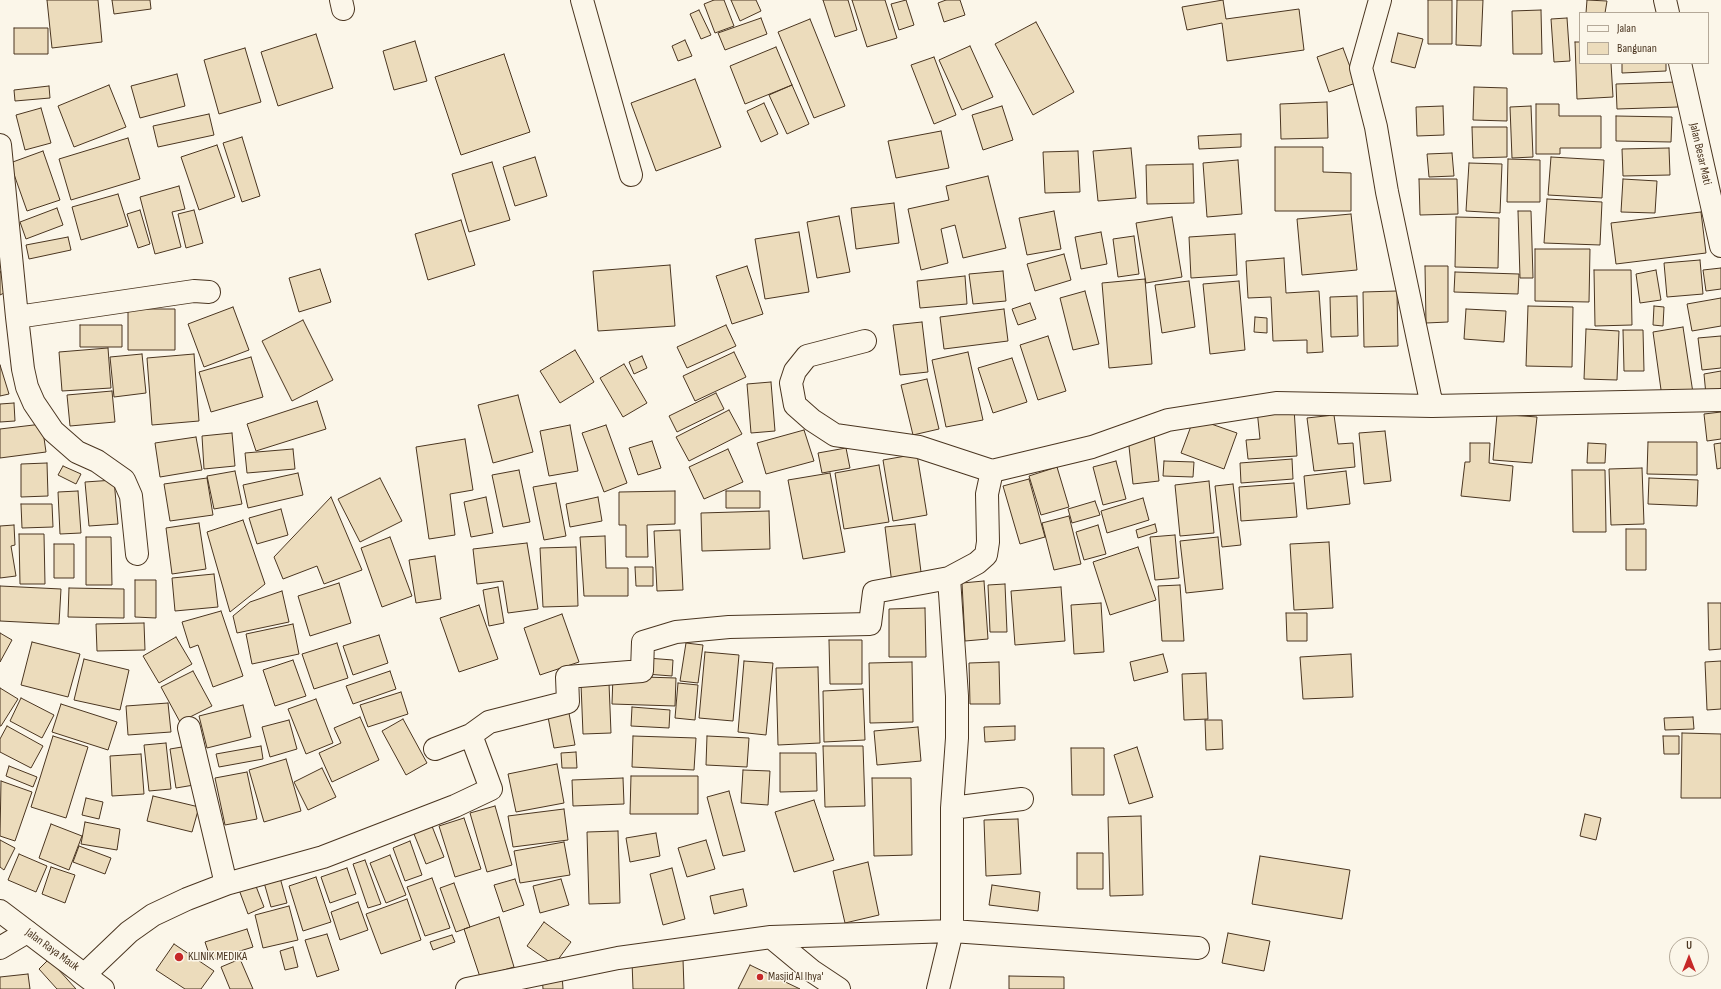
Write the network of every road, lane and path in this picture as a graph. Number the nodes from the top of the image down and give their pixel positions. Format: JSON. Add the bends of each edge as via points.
{"nodes":[{"id":1,"x":582,"y":0,"type":"edge"},
{"id":2,"x":1380,"y":0,"type":"edge"},
{"id":3,"x":1665,"y":0,"type":"edge"},
{"id":4,"x":1668,"y":12,"type":"edge"},
{"id":5,"x":1680,"y":64,"type":"edge"},
{"id":6,"x":0,"y":145,"type":"edge"},
{"id":7,"x":631,"y":175,"type":"dead end"},
{"id":8,"x":1721,"y":246,"type":"edge"},
{"id":9,"x":209,"y":292,"type":"dead end"},
{"id":10,"x":17,"y":317,"type":"junction"},
{"id":11,"x":865,"y":341,"type":"dead end"},
{"id":12,"x":1721,"y":400,"type":"edge"},
{"id":13,"x":1432,"y":406,"type":"junction"},
{"id":14,"x":992,"y":471,"type":"junction"},
{"id":15,"x":137,"y":554,"type":"dead end"},
{"id":16,"x":949,"y":578,"type":"junction"},
{"id":17,"x":189,"y":728,"type":"dead end"},
{"id":18,"x":472,"y":735,"type":"junction"},
{"id":19,"x":435,"y":749,"type":"dead end"},
{"id":20,"x":1022,"y":800,"type":"dead end"},
{"id":21,"x":952,"y":808,"type":"junction"},
{"id":22,"x":226,"y":884,"type":"junction"},
{"id":23,"x":0,"y":911,"type":"edge"},
{"id":24,"x":952,"y":931,"type":"junction"},
{"id":25,"x":27,"y":932,"type":"junction"},
{"id":26,"x":770,"y":937,"type":"junction"},
{"id":27,"x":0,"y":948,"type":"edge"},
{"id":28,"x":1198,"y":948,"type":"dead end"},
{"id":29,"x":84,"y":974,"type":"junction"},
{"id":30,"x":103,"y":989,"type":"edge"},
{"id":31,"x":467,"y":989,"type":"edge"},
{"id":32,"x":839,"y":989,"type":"edge"},
{"id":33,"x":938,"y":989,"type":"edge"}],
"edges":[{"from":1,"to":7,"type":"street"},
{"from":2,"to":13,"type":"street","via":[[1360,68],[1376,127],[1387,192]]},
{"from":3,"to":4,"type":"street"},
{"from":5,"to":8,"type":"street","name":"Jalan Besar Mati"},
{"from":6,"to":10,"type":"street"},
{"from":9,"to":10,"type":"street","via":[[176,294]]},
{"from":10,"to":15,"type":"street","via":[[27,387],[46,422],[65,443],[111,470],[128,486]]},
{"from":11,"to":14,"type":"street","via":[[807,356],[795,371],[791,383],[795,405],[835,435],[919,447]]},
{"from":12,"to":13,"type":"street"},
{"from":13,"to":14,"type":"street","via":[[1276,403],[1168,420],[1092,447]]},
{"from":14,"to":16,"type":"street","via":[[987,494],[986,555],[977,563]]},
{"from":16,"to":18,"type":"street","via":[[874,592],[870,624],[729,627],[676,632],[643,642],[642,671],[567,677],[568,702],[489,722]]},
{"from":16,"to":21,"type":"street","via":[[957,696]]},
{"from":17,"to":22,"type":"street"},
{"from":18,"to":19,"type":"street"},
{"from":18,"to":22,"type":"street","via":[[491,789],[455,806],[323,857]]},
{"from":20,"to":21,"type":"street"},
{"from":21,"to":24,"type":"street"},
{"from":22,"to":29,"type":"street","via":[[153,915],[129,932]]},
{"from":23,"to":25,"type":"street","name":"Jalan Raya Mauk"},
{"from":24,"to":26,"type":"street"},
{"from":24,"to":28,"type":"street"},
{"from":24,"to":33,"type":"street"},
{"from":25,"to":27,"type":"street"},
{"from":25,"to":29,"type":"street","name":"Jalan Raya Mauk"},
{"from":26,"to":31,"type":"street","via":[[618,958]]},
{"from":26,"to":32,"type":"street"},
{"from":29,"to":30,"type":"street","name":"Jalan Raya Mauk"}]}
